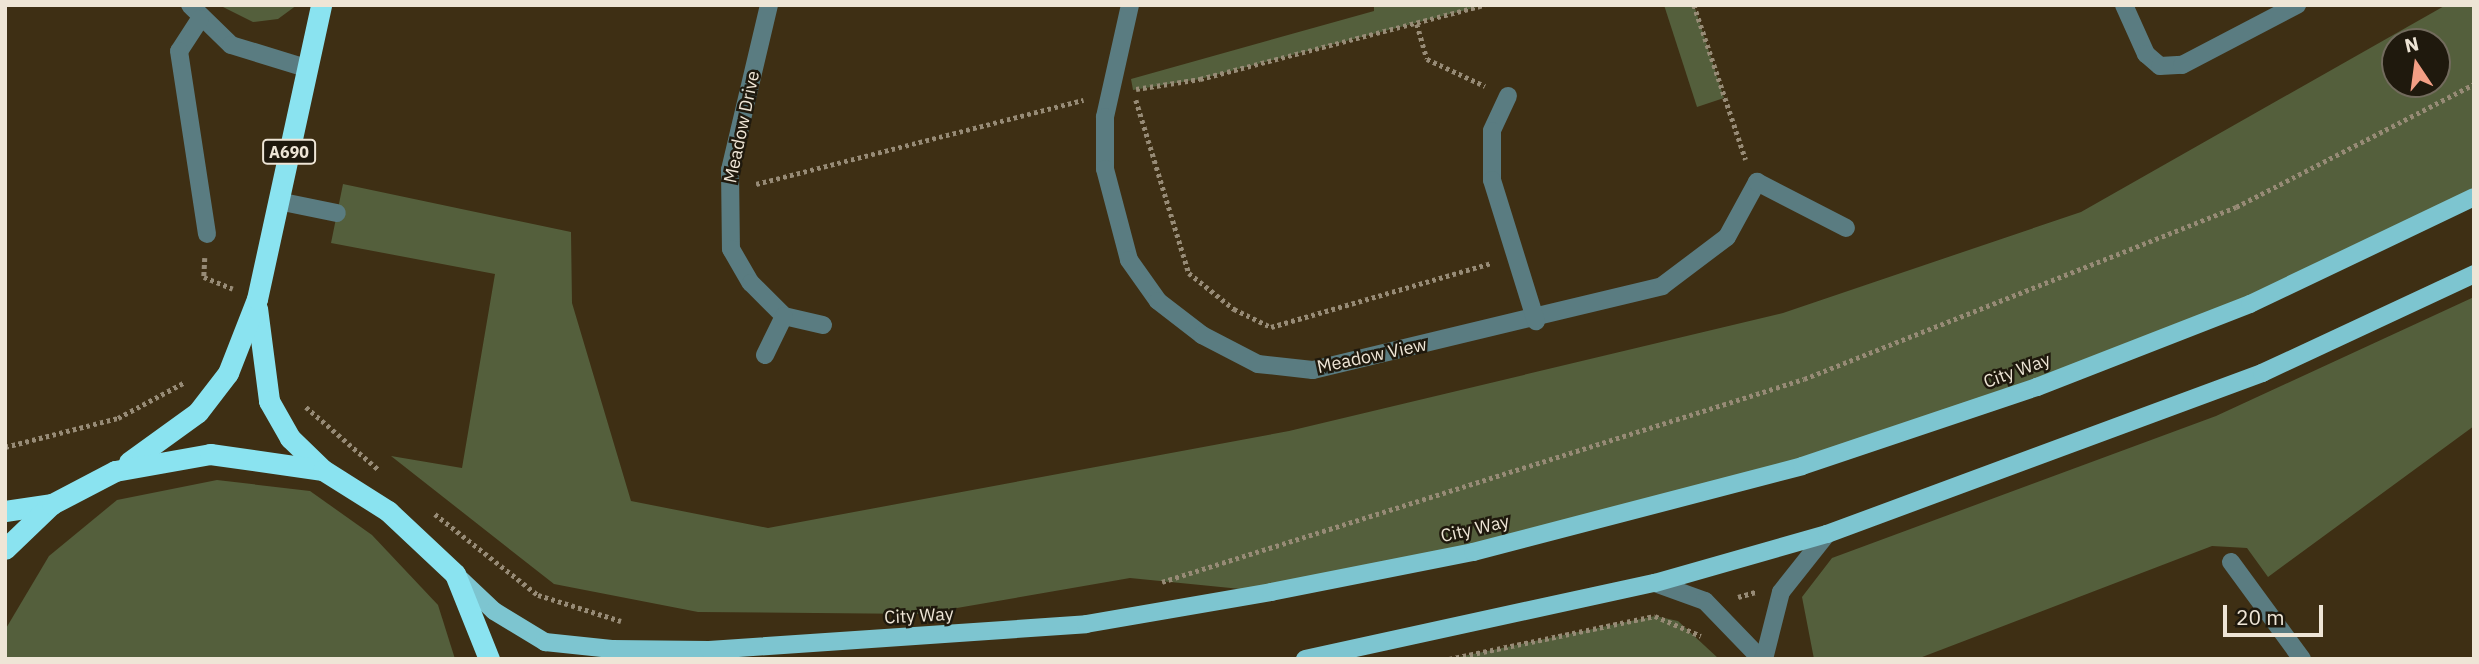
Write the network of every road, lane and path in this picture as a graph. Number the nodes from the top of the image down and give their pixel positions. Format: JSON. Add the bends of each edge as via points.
{"nodes":[{"id":1,"x":321,"y":5,"type":"edge"},
{"id":2,"x":769,"y":5,"type":"edge"},
{"id":3,"x":1129,"y":5,"type":"edge"},
{"id":4,"x":1694,"y":5,"type":"edge"},
{"id":5,"x":2123,"y":5,"type":"edge"},
{"id":6,"x":2297,"y":5,"type":"edge"},
{"id":7,"x":195,"y":12,"type":"edge"},
{"id":8,"x":1416,"y":24,"type":"dead end"},
{"id":9,"x":306,"y":68,"type":"junction"},
{"id":10,"x":2474,"y":84,"type":"edge"},
{"id":11,"x":1133,"y":90,"type":"dead end"},
{"id":12,"x":1508,"y":96,"type":"joint"},
{"id":13,"x":1757,"y":182,"type":"junction"},
{"id":14,"x":2474,"y":197,"type":"edge"},
{"id":15,"x":278,"y":201,"type":"junction"},
{"id":16,"x":337,"y":213,"type":"dead end"},
{"id":17,"x":1846,"y":228,"type":"dead end"},
{"id":18,"x":207,"y":234,"type":"joint"},
{"id":19,"x":1516,"y":256,"type":"junction"},
{"id":20,"x":2474,"y":274,"type":"edge"},
{"id":21,"x":257,"y":299,"type":"junction"},
{"id":22,"x":784,"y":316,"type":"junction"},
{"id":23,"x":1536,"y":321,"type":"junction"},
{"id":24,"x":824,"y":326,"type":"dead end"},
{"id":25,"x":765,"y":355,"type":"dead end"},
{"id":26,"x":323,"y":470,"type":"junction"},
{"id":27,"x":115,"y":471,"type":"junction"},
{"id":28,"x":52,"y":504,"type":"junction"},
{"id":29,"x":431,"y":510,"type":"dead end"},
{"id":30,"x":5,"y":511,"type":"edge"},
{"id":31,"x":1827,"y":534,"type":"junction"},
{"id":32,"x":5,"y":549,"type":"edge"},
{"id":33,"x":2231,"y":562,"type":"dead end"},
{"id":34,"x":455,"y":574,"type":"junction"},
{"id":35,"x":1655,"y":583,"type":"junction"},
{"id":36,"x":1152,"y":586,"type":"dead end"},
{"id":37,"x":627,"y":622,"type":"dead end"},
{"id":38,"x":489,"y":659,"type":"edge"},
{"id":39,"x":1305,"y":659,"type":"edge"},
{"id":40,"x":1762,"y":659,"type":"edge"},
{"id":41,"x":2302,"y":659,"type":"edge"}],
"edges":[{"from":1,"to":9,"type":"highway","number":"A690"},
{"from":2,"to":22,"type":"street","name":"Meadow Drive","via":[[730,170],[726,213],[731,249],[744,272]]},
{"from":3,"to":23,"type":"street","name":"Meadow View","via":[[1105,117],[1105,169],[1129,260],[1157,301],[1202,335],[1258,364],[1313,370]]},
{"from":4,"to":13,"type":"path","via":[[1741,152]]},
{"from":5,"to":6,"type":"street","via":[[2146,54],[2160,66],[2182,65]]},
{"from":7,"to":9,"type":"street","via":[[231,45]]},
{"from":7,"to":18,"type":"street","via":[[179,51]]},
{"from":8,"to":12,"type":"path","via":[[1427,59]]},
{"from":9,"to":15,"type":"highway","number":"A690"},
{"from":10,"to":36,"type":"path","via":[[2236,207],[1804,379]]},
{"from":11,"to":19,"type":"path","via":[[1189,273],[1234,309],[1271,327]]},
{"from":12,"to":19,"type":"street","via":[[1492,131],[1492,180]]},
{"from":13,"to":17,"type":"street"},
{"from":13,"to":23,"type":"street","name":"Meadow View","via":[[1727,237],[1662,286]]},
{"from":14,"to":34,"type":"main road","name":"City Way","via":[[2250,304],[2037,387],[1802,466],[1473,552],[1271,592],[1060,626],[709,650],[612,649],[545,642],[494,611]]},
{"from":15,"to":16,"type":"street"},
{"from":15,"to":21,"type":"highway","number":"A690"},
{"from":18,"to":21,"type":"path","via":[[204,277]]},
{"from":19,"to":23,"type":"street"},
{"from":20,"to":31,"type":"main road","via":[[2262,373]]},
{"from":21,"to":26,"type":"highway","number":"A690","via":[[261,378],[268,401],[290,438]]},
{"from":21,"to":27,"type":"highway","number":"A690","via":[[228,373],[198,411]]},
{"from":22,"to":24,"type":"street"},
{"from":22,"to":25,"type":"street"},
{"from":26,"to":27,"type":"highway","via":[[210,454]]},
{"from":26,"to":34,"type":"highway","number":"A690","via":[[388,511]]},
{"from":27,"to":28,"type":"highway","number":"A690"},
{"from":28,"to":30,"type":"highway"},
{"from":28,"to":32,"type":"highway","number":"A690"},
{"from":29,"to":37,"type":"path","via":[[538,595]]},
{"from":31,"to":35,"type":"main road"},
{"from":31,"to":40,"type":"street","via":[[1781,592]]},
{"from":33,"to":41,"type":"street"},
{"from":34,"to":38,"type":"highway","number":"A690"},
{"from":35,"to":39,"type":"main road"},
{"from":35,"to":40,"type":"street","via":[[1705,601]]}]}
